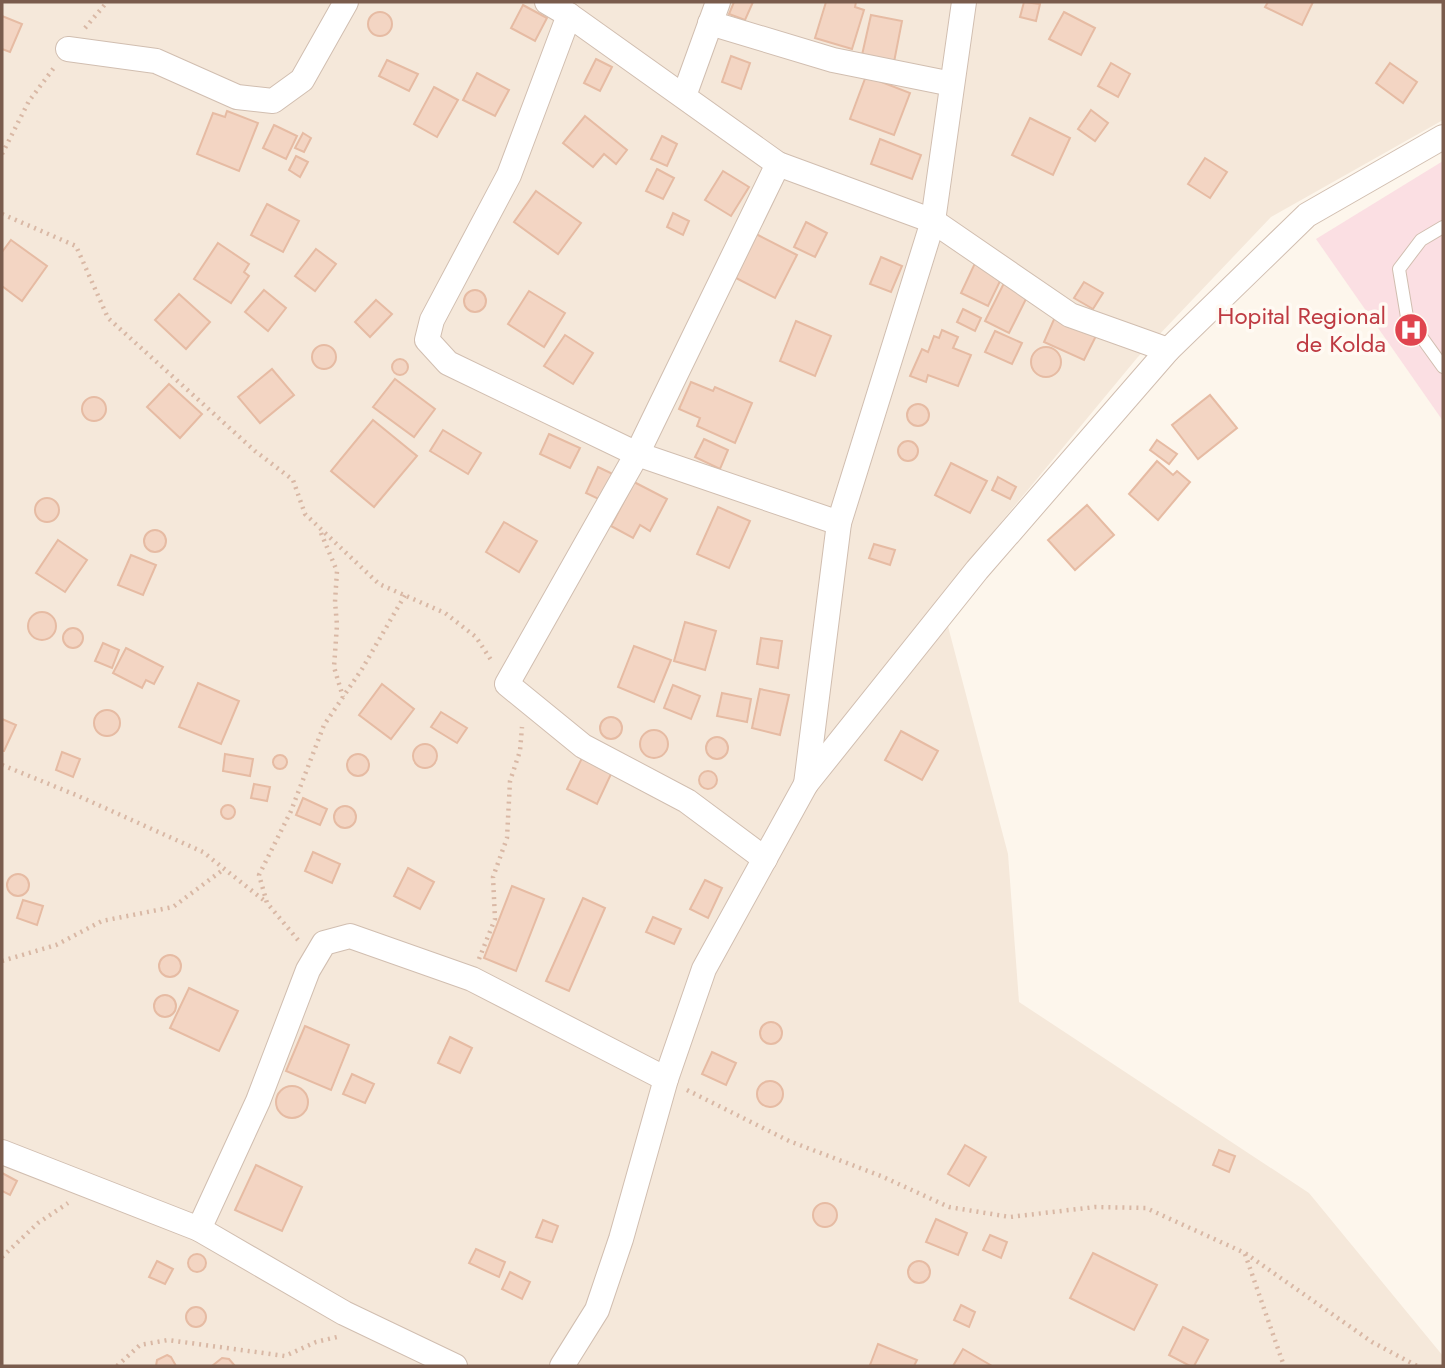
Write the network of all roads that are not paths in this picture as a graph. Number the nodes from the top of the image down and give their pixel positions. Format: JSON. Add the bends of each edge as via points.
{"nodes":[{"id":1,"x":346,"y":2,"type":"edge"},
{"id":2,"x":547,"y":2,"type":"edge"},
{"id":3,"x":964,"y":2,"type":"edge"},
{"id":4,"x":714,"y":12,"type":"edge"},
{"id":5,"x":569,"y":15,"type":"junction"},
{"id":6,"x":68,"y":50,"type":"road end"},
{"id":7,"x":953,"y":84,"type":"junction"},
{"id":8,"x":684,"y":96,"type":"junction"},
{"id":9,"x":1443,"y":137,"type":"edge"},
{"id":10,"x":778,"y":164,"type":"junction"},
{"id":11,"x":933,"y":221,"type":"junction"},
{"id":12,"x":1443,"y":227,"type":"edge"},
{"id":13,"x":1168,"y":350,"type":"junction"},
{"id":14,"x":1443,"y":367,"type":"edge"},
{"id":15,"x":637,"y":454,"type":"junction"},
{"id":16,"x":839,"y":523,"type":"junction"},
{"id":17,"x":806,"y":783,"type":"junction"},
{"id":18,"x":765,"y":859,"type":"junction"},
{"id":19,"x":666,"y":1079,"type":"junction"},
{"id":20,"x":2,"y":1152,"type":"edge"},
{"id":21,"x":199,"y":1229,"type":"junction"},
{"id":22,"x":455,"y":1366,"type":"edge"},
{"id":23,"x":562,"y":1366,"type":"edge"}],
"edges":[{"from":1,"to":6,"type":"street","via":[[302,80],[273,101],[237,97],[156,61]]},
{"from":2,"to":5,"type":"street"},
{"from":3,"to":7,"type":"street"},
{"from":4,"to":7,"type":"street","via":[[833,60]]},
{"from":4,"to":8,"type":"street"},
{"from":5,"to":8,"type":"street"},
{"from":5,"to":15,"type":"street","via":[[509,175],[432,320],[427,340],[448,363]]},
{"from":7,"to":11,"type":"street"},
{"from":8,"to":10,"type":"street"},
{"from":9,"to":13,"type":"street","via":[[1307,215]]},
{"from":10,"to":11,"type":"street"},
{"from":10,"to":15,"type":"street"},
{"from":11,"to":13,"type":"street","via":[[1070,315]]},
{"from":11,"to":16,"type":"street"},
{"from":12,"to":14,"type":"lane","via":[[1421,240],[1399,270],[1407,317]]},
{"from":13,"to":17,"type":"street","via":[[977,570]]},
{"from":15,"to":16,"type":"street"},
{"from":15,"to":18,"type":"street","via":[[515,691],[583,746],[687,801]]},
{"from":16,"to":17,"type":"street"},
{"from":17,"to":18,"type":"street"},
{"from":18,"to":19,"type":"street","via":[[704,969]]},
{"from":19,"to":21,"type":"street","via":[[472,979],[350,936],[324,943],[308,970],[258,1101]]},
{"from":19,"to":23,"type":"street","via":[[597,1310]]},
{"from":20,"to":21,"type":"street"},
{"from":21,"to":22,"type":"street","via":[[345,1312]]}]}
